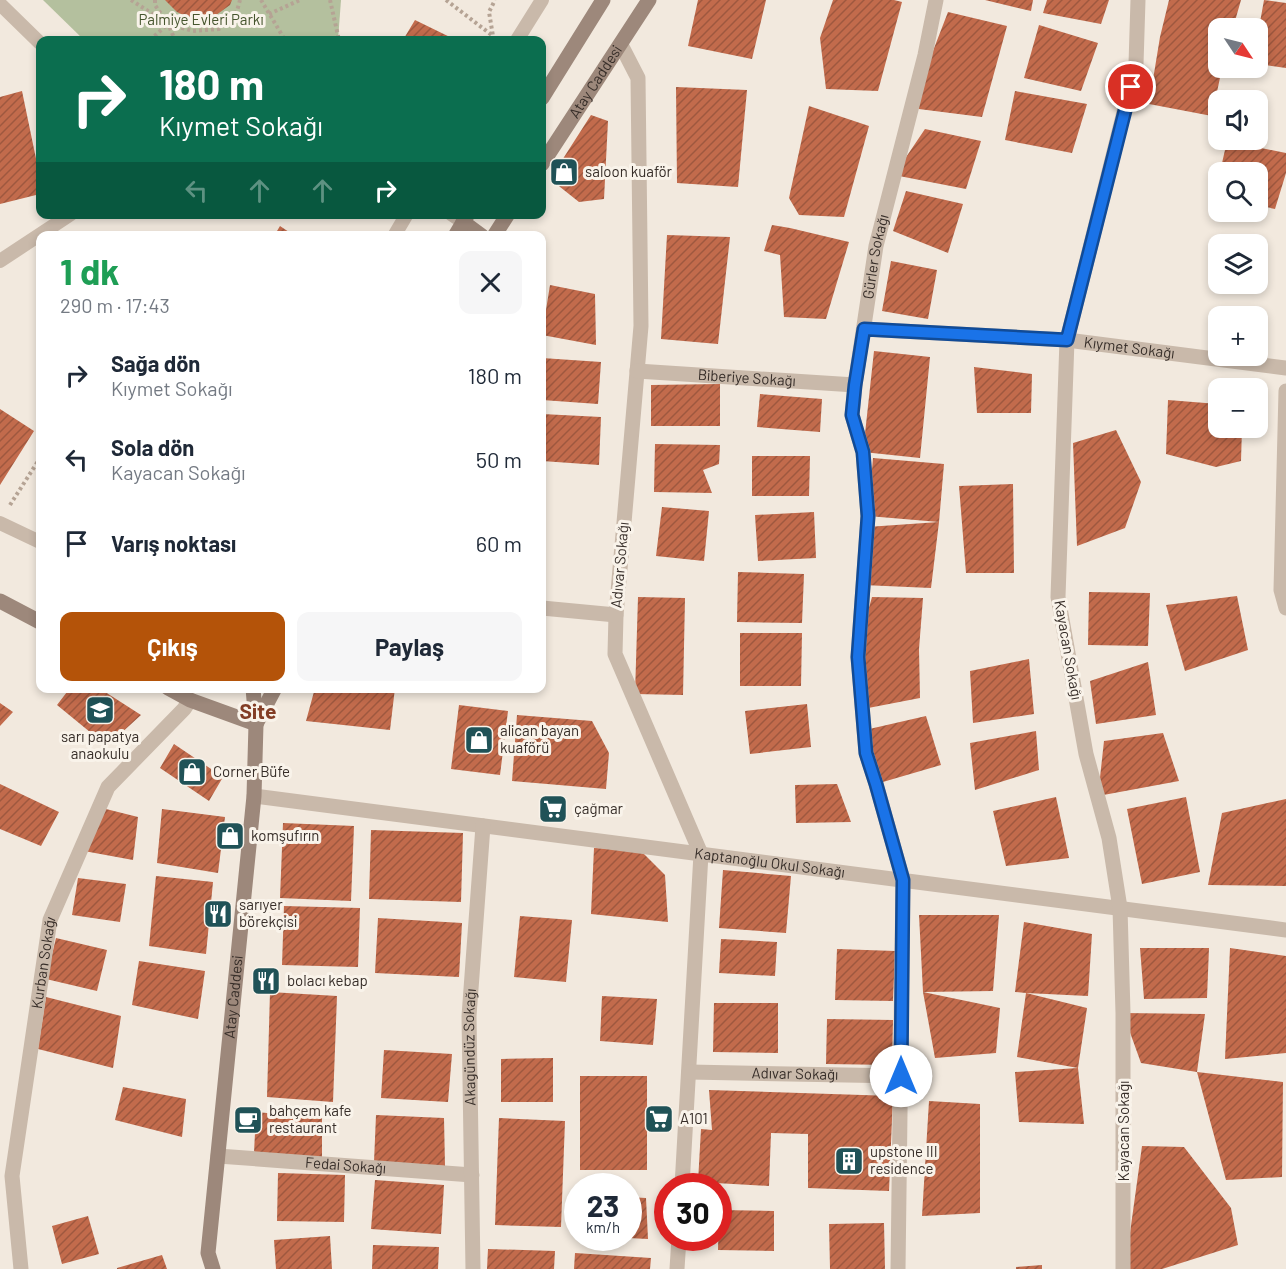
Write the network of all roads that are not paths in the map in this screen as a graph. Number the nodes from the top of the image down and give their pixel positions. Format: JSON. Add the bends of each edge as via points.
{"nodes":[{"id":1,"x":542,"y":0,"type":"edge"},
{"id":2,"x":603,"y":0,"type":"edge"},
{"id":3,"x":649,"y":0,"type":"edge"},
{"id":4,"x":936,"y":0,"type":"edge"},
{"id":5,"x":1138,"y":0,"type":"edge"},
{"id":6,"x":0,"y":4,"type":"edge"},
{"id":7,"x":520,"y":36,"type":"edge"},
{"id":8,"x":36,"y":40,"type":"edge"},
{"id":9,"x":621,"y":45,"type":"junction"},
{"id":10,"x":546,"y":92,"type":"edge"},
{"id":11,"x":546,"y":158,"type":"edge"},
{"id":12,"x":63,"y":219,"type":"edge"},
{"id":13,"x":459,"y":222,"type":"edge"},
{"id":14,"x":45,"y":231,"type":"edge"},
{"id":15,"x":474,"y":231,"type":"edge"},
{"id":16,"x":36,"y":237,"type":"edge"},
{"id":17,"x":0,"y":261,"type":"edge"},
{"id":18,"x":864,"y":329,"type":"junction"},
{"id":19,"x":1067,"y":340,"type":"junction"},
{"id":20,"x":1286,"y":368,"type":"edge"},
{"id":21,"x":637,"y":371,"type":"junction"},
{"id":22,"x":855,"y":385,"type":"junction"},
{"id":23,"x":1286,"y":391,"type":"edge"},
{"id":24,"x":0,"y":523,"type":"edge"},
{"id":25,"x":36,"y":540,"type":"edge"},
{"id":26,"x":0,"y":601,"type":"edge"},
{"id":27,"x":546,"y":608,"type":"edge"},
{"id":28,"x":1286,"y":608,"type":"edge"},
{"id":29,"x":616,"y":615,"type":"junction"},
{"id":30,"x":36,"y":620,"type":"edge"},
{"id":31,"x":177,"y":693,"type":"edge"},
{"id":32,"x":253,"y":693,"type":"edge"},
{"id":33,"x":272,"y":693,"type":"edge"},
{"id":34,"x":190,"y":700,"type":"junction"},
{"id":35,"x":256,"y":724,"type":"junction"},
{"id":36,"x":254,"y":796,"type":"junction"},
{"id":37,"x":483,"y":826,"type":"junction"},
{"id":38,"x":701,"y":854,"type":"junction"},
{"id":39,"x":903,"y":880,"type":"junction"},
{"id":40,"x":1120,"y":908,"type":"junction"},
{"id":41,"x":1286,"y":930,"type":"edge"},
{"id":42,"x":689,"y":1072,"type":"junction"},
{"id":43,"x":901,"y":1076,"type":"junction"},
{"id":44,"x":218,"y":1156,"type":"junction"},
{"id":45,"x":683,"y":1173,"type":"edge"},
{"id":46,"x":472,"y":1175,"type":"junction"},
{"id":47,"x":678,"y":1251,"type":"edge"},
{"id":48,"x":21,"y":1269,"type":"edge"},
{"id":49,"x":213,"y":1269,"type":"edge"},
{"id":50,"x":473,"y":1269,"type":"edge"},
{"id":51,"x":677,"y":1269,"type":"edge"},
{"id":52,"x":898,"y":1269,"type":"edge"},
{"id":53,"x":1123,"y":1269,"type":"edge"}],
"edges":[{"from":1,"to":7,"type":"lane"},
{"from":2,"to":10,"type":"main road"},
{"from":3,"to":9,"type":"main road","name":"Atay Caddesi"},
{"from":4,"to":18,"type":"street","name":"Gürler Sokağı","via":[[876,246]]},
{"from":5,"to":19,"type":"street","name":"Kayacan Sokağı","via":[[1136,64]]},
{"from":6,"to":8,"type":"lane"},
{"from":9,"to":11,"type":"main road","name":"Atay Caddesi"},
{"from":9,"to":21,"type":"street","name":"Adıvar Sokağı","via":[[638,78],[641,326]]},
{"from":12,"to":14,"type":"lane"},
{"from":13,"to":15,"type":"main road"},
{"from":16,"to":17,"type":"lane"},
{"from":18,"to":19,"type":"street","name":"Kıymet Sokağı"},
{"from":18,"to":22,"type":"street","name":"Gürler Sokağı"},
{"from":19,"to":20,"type":"street","name":"Kıymet Sokağı"},
{"from":19,"to":40,"type":"street","name":"Kayacan Sokağı","via":[[1058,597],[1086,754],[1109,838]]},
{"from":21,"to":22,"type":"street","name":"Biberiye Sokağı"},
{"from":21,"to":29,"type":"street","name":"Adıvar Sokağı"},
{"from":22,"to":39,"type":"street","name":"Gürler Sokağı","via":[[852,415],[863,452],[868,516],[858,657],[866,753]]},
{"from":23,"to":28,"type":"street","via":[[1281,590]]},
{"from":24,"to":25,"type":"lane"},
{"from":26,"to":30,"type":"main road"},
{"from":27,"to":29,"type":"street"},
{"from":29,"to":38,"type":"street","name":"Adıvar Sokağı","via":[[615,654]]},
{"from":31,"to":34,"type":"main road"},
{"from":32,"to":35,"type":"main road","name":"Atay Caddesi"},
{"from":33,"to":35,"type":"main road","name":"Atay Caddesi"},
{"from":34,"to":35,"type":"main road"},
{"from":34,"to":48,"type":"street","name":"Kurban Sokağı","via":[[108,787],[50,920],[12,1176]]},
{"from":35,"to":36,"type":"main road","name":"Atay Caddesi"},
{"from":36,"to":37,"type":"street","name":"Kaptanoğlu Okul Sokağı"},
{"from":36,"to":44,"type":"main road","name":"Atay Caddesi"},
{"from":37,"to":38,"type":"street","name":"Kaptanoğlu Okul Sokağı"},
{"from":37,"to":46,"type":"street","name":"Akagündüz Sokağı","via":[[469,1016]]},
{"from":38,"to":39,"type":"street","name":"Kaptanoğlu Okul Sokağı"},
{"from":38,"to":42,"type":"street","name":"Adıvar Sokağı"},
{"from":39,"to":40,"type":"street","name":"Kaptanoğlu Okul Sokağı"},
{"from":39,"to":43,"type":"street","name":"Gürler Sokağı"},
{"from":40,"to":41,"type":"street","name":"Kaptanoğlu Okul Sokağı"},
{"from":40,"to":53,"type":"street","name":"Kayacan Sokağı"},
{"from":42,"to":43,"type":"street","name":"Adıvar Sokağı"},
{"from":42,"to":45,"type":"street","name":"Adıvar Sokağı"},
{"from":43,"to":52,"type":"street","name":"Gürler Sokağı"},
{"from":44,"to":46,"type":"street","name":"Fedai Sokağı"},
{"from":44,"to":49,"type":"main road","name":"Atay Caddesi","via":[[208,1253]]},
{"from":46,"to":50,"type":"street","name":"Akagündüz Sokağı"},
{"from":47,"to":51,"type":"street"}]}
